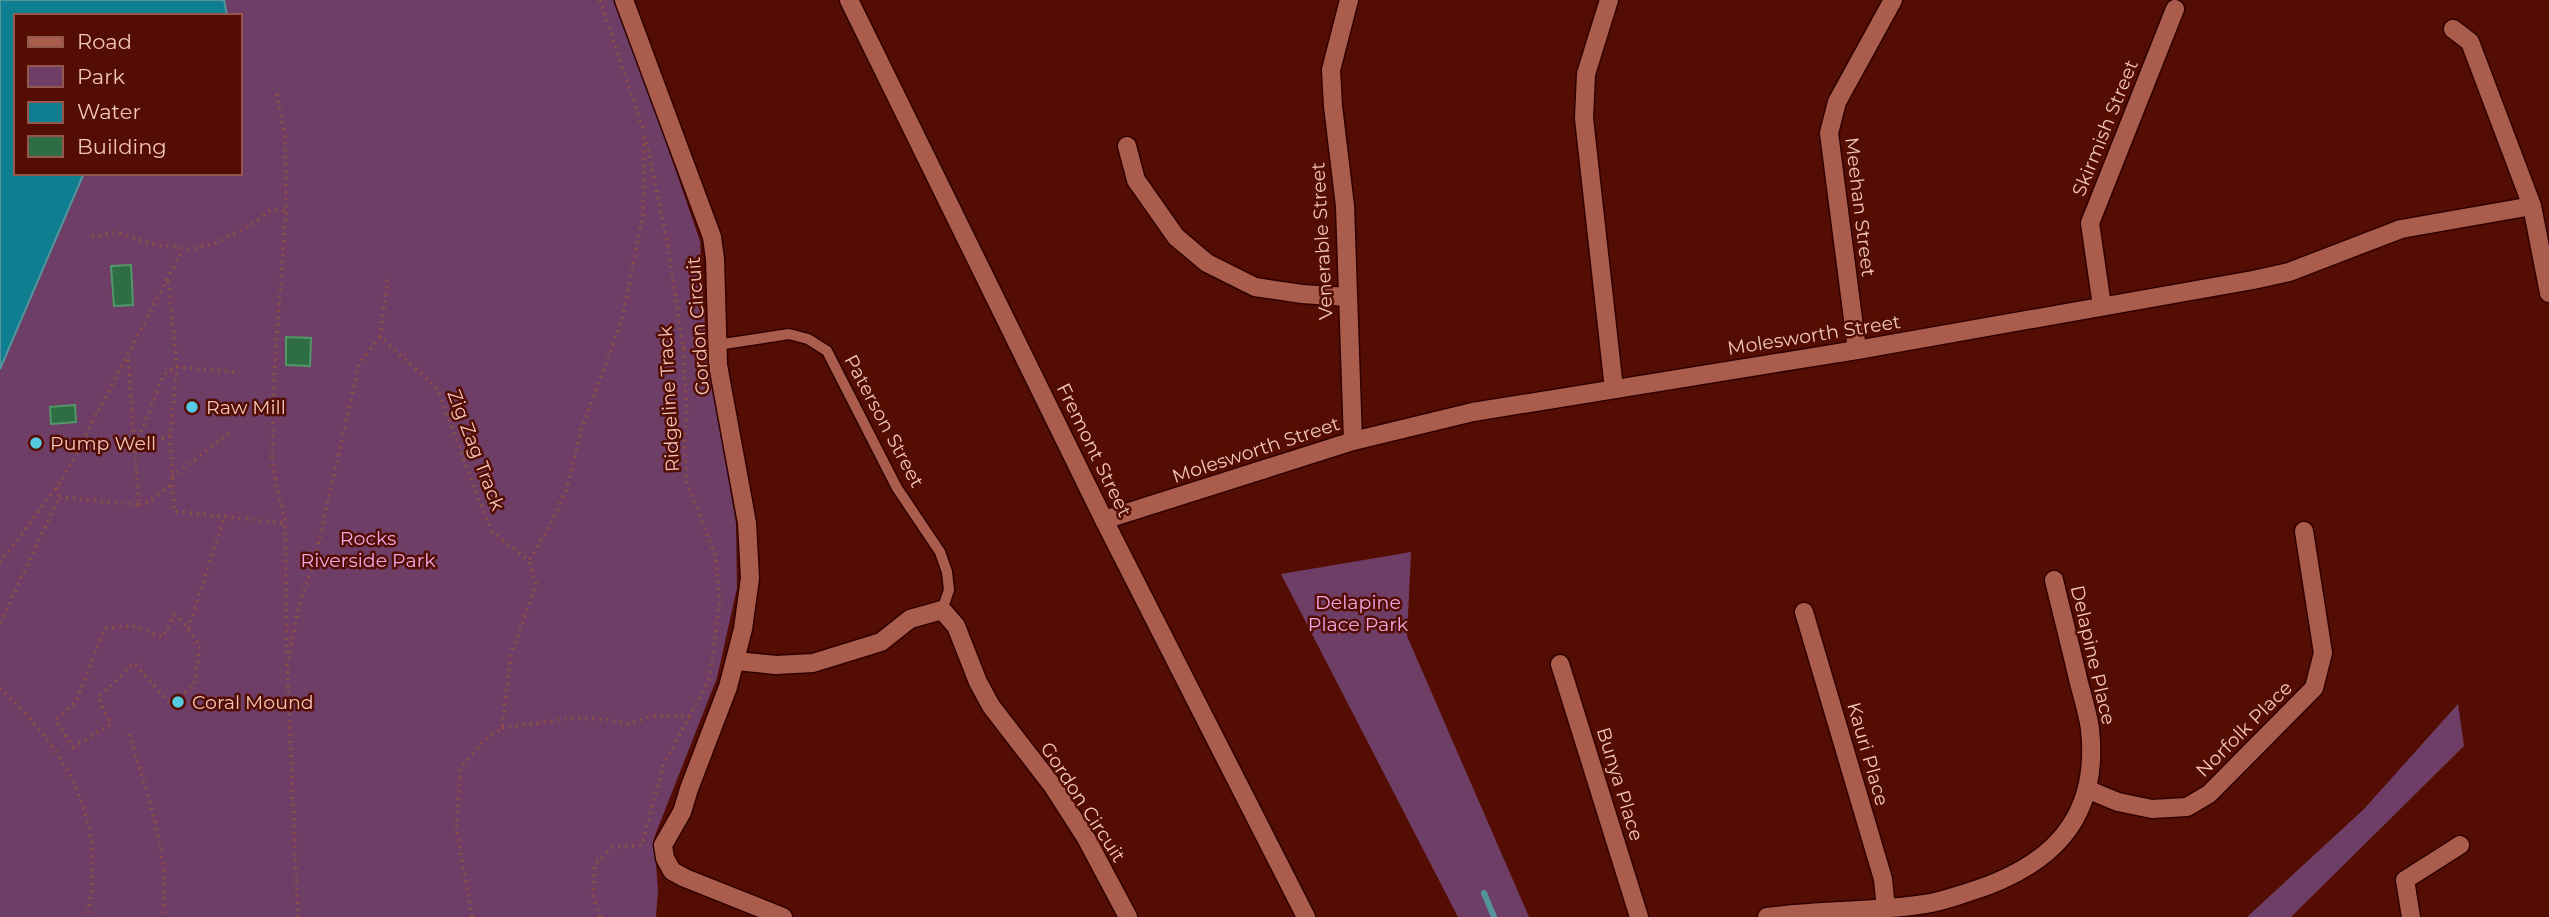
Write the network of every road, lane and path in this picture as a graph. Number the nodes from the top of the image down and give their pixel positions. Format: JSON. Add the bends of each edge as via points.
{"nodes":[{"id":1,"x":600,"y":0,"type":"edge"},
{"id":2,"x":624,"y":0,"type":"edge"},
{"id":3,"x":849,"y":0,"type":"edge"},
{"id":4,"x":1349,"y":0,"type":"edge"},
{"id":5,"x":1609,"y":0,"type":"edge"},
{"id":6,"x":1893,"y":0,"type":"edge"},
{"id":7,"x":2175,"y":9,"type":"dead end"},
{"id":8,"x":2453,"y":29,"type":"dead end"},
{"id":9,"x":277,"y":94,"type":"dead end"},
{"id":10,"x":644,"y":131,"type":"junction"},
{"id":11,"x":1127,"y":146,"type":"dead end"},
{"id":12,"x":2532,"y":206,"type":"junction"},
{"id":13,"x":286,"y":210,"type":"junction"},
{"id":14,"x":92,"y":237,"type":"dead end"},
{"id":15,"x":183,"y":249,"type":"junction"},
{"id":16,"x":167,"y":276,"type":"junction"},
{"id":17,"x":388,"y":276,"type":"dead end"},
{"id":18,"x":2549,"y":293,"type":"edge"},
{"id":19,"x":1348,"y":297,"type":"junction"},
{"id":20,"x":2102,"y":306,"type":"junction"},
{"id":21,"x":380,"y":337,"type":"junction"},
{"id":22,"x":717,"y":345,"type":"junction"},
{"id":23,"x":1857,"y":350,"type":"junction"},
{"id":24,"x":128,"y":356,"type":"junction"},
{"id":25,"x":177,"y":367,"type":"junction"},
{"id":26,"x":239,"y":372,"type":"dead end"},
{"id":27,"x":1614,"y":389,"type":"junction"},
{"id":28,"x":232,"y":431,"type":"dead end"},
{"id":29,"x":170,"y":436,"type":"junction"},
{"id":30,"x":1353,"y":441,"type":"junction"},
{"id":31,"x":135,"y":447,"type":"junction"},
{"id":32,"x":172,"y":477,"type":"junction"},
{"id":33,"x":173,"y":484,"type":"junction"},
{"id":34,"x":57,"y":486,"type":"junction"},
{"id":35,"x":58,"y":497,"type":"junction"},
{"id":36,"x":139,"y":505,"type":"junction"},
{"id":37,"x":225,"y":517,"type":"junction"},
{"id":38,"x":1104,"y":520,"type":"junction"},
{"id":39,"x":285,"y":523,"type":"junction"},
{"id":40,"x":2304,"y":531,"type":"dead end"},
{"id":41,"x":529,"y":560,"type":"junction"},
{"id":42,"x":0,"y":564,"type":"edge"},
{"id":43,"x":2054,"y":580,"type":"dead end"},
{"id":44,"x":942,"y":610,"type":"junction"},
{"id":45,"x":1804,"y":612,"type":"dead end"},
{"id":46,"x":0,"y":623,"type":"edge"},
{"id":47,"x":188,"y":629,"type":"junction"},
{"id":48,"x":736,"y":660,"type":"junction"},
{"id":49,"x":1560,"y":664,"type":"dead end"},
{"id":50,"x":287,"y":666,"type":"junction"},
{"id":51,"x":0,"y":688,"type":"edge"},
{"id":52,"x":690,"y":717,"type":"junction"},
{"id":53,"x":502,"y":727,"type":"junction"},
{"id":54,"x":129,"y":734,"type":"dead end"},
{"id":55,"x":2089,"y":790,"type":"junction"},
{"id":56,"x":2460,"y":845,"type":"dead end"},
{"id":57,"x":1886,"y":909,"type":"junction"},
{"id":58,"x":87,"y":917,"type":"edge"},
{"id":59,"x":162,"y":917,"type":"edge"},
{"id":60,"x":298,"y":917,"type":"edge"},
{"id":61,"x":472,"y":917,"type":"edge"},
{"id":62,"x":600,"y":917,"type":"edge"},
{"id":63,"x":783,"y":917,"type":"edge"},
{"id":64,"x":1128,"y":917,"type":"edge"},
{"id":65,"x":1306,"y":917,"type":"edge"},
{"id":66,"x":1639,"y":917,"type":"edge"},
{"id":67,"x":1767,"y":917,"type":"edge"},
{"id":68,"x":2411,"y":917,"type":"edge"}],
"edges":[{"from":1,"to":10,"type":"path","name":"Ridgeline Track"},
{"from":2,"to":22,"type":"street","name":"Gordon Circuit","via":[[712,237]]},
{"from":3,"to":38,"type":"street","name":"Fremont Street"},
{"from":4,"to":19,"type":"street","name":"Venerable Street","via":[[1331,70],[1345,206]]},
{"from":5,"to":27,"type":"street","via":[[1586,74],[1584,118]]},
{"from":6,"to":23,"type":"street","name":"Meehan Street","via":[[1837,102],[1829,133]]},
{"from":7,"to":20,"type":"street","name":"Skirmish Street","via":[[2090,223]]},
{"from":8,"to":12,"type":"street","via":[[2470,42]]},
{"from":9,"to":13,"type":"path","via":[[285,138]]},
{"from":10,"to":41,"type":"path","via":[[643,214],[622,320],[580,429],[566,491]]},
{"from":10,"to":52,"type":"path","name":"Ridgeline Track","via":[[683,347],[687,482],[715,555],[720,601],[709,680]]},
{"from":11,"to":19,"type":"street","via":[[1136,180],[1176,237],[1207,263],[1255,287]]},
{"from":12,"to":18,"type":"street"},
{"from":12,"to":20,"type":"street","name":"Molesworth Street","via":[[2400,229],[2289,272]]},
{"from":13,"to":15,"type":"path","via":[[270,211],[218,242]]},
{"from":13,"to":39,"type":"path","via":[[272,463]]},
{"from":14,"to":15,"type":"path","via":[[116,232]]},
{"from":15,"to":16,"type":"path"},
{"from":16,"to":24,"type":"path"},
{"from":16,"to":25,"type":"path"},
{"from":17,"to":21,"type":"path"},
{"from":19,"to":30,"type":"street","name":"Venerable Street"},
{"from":20,"to":23,"type":"street","name":"Molesworth Street"},
{"from":21,"to":41,"type":"path","name":"Zig Zag Track","via":[[438,388],[491,531]]},
{"from":21,"to":50,"type":"path","via":[[359,364]]},
{"from":22,"to":44,"type":"lane","name":"Paterson Street","via":[[789,334],[827,351],[897,488],[940,552],[949,590]]},
{"from":22,"to":48,"type":"street","name":"Gordon Circuit","via":[[747,523],[750,578]]},
{"from":23,"to":27,"type":"street","name":"Molesworth Street"},
{"from":24,"to":31,"type":"path"},
{"from":24,"to":34,"type":"path"},
{"from":25,"to":26,"type":"path"},
{"from":25,"to":29,"type":"path"},
{"from":25,"to":31,"type":"path","via":[[164,373]]},
{"from":27,"to":30,"type":"street","name":"Molesworth Street","via":[[1472,412]]},
{"from":28,"to":32,"type":"path"},
{"from":29,"to":31,"type":"path"},
{"from":29,"to":32,"type":"path"},
{"from":30,"to":38,"type":"street","name":"Molesworth Street"},
{"from":31,"to":36,"type":"path"},
{"from":32,"to":33,"type":"path"},
{"from":33,"to":36,"type":"path"},
{"from":33,"to":37,"type":"path","via":[[174,512]]},
{"from":34,"to":35,"type":"path"},
{"from":34,"to":42,"type":"path"},
{"from":35,"to":36,"type":"path"},
{"from":35,"to":46,"type":"path"},
{"from":37,"to":39,"type":"path"},
{"from":37,"to":47,"type":"path"},
{"from":38,"to":65,"type":"street","name":"Fremont Street"},
{"from":39,"to":50,"type":"path"},
{"from":40,"to":55,"type":"street","name":"Norfolk Place","via":[[2323,653],[2314,688],[2209,794],[2187,807],[2152,808],[2118,802]]},
{"from":41,"to":53,"type":"path","via":[[536,584],[511,655]]},
{"from":43,"to":55,"type":"street","name":"Delapine Place","via":[[2090,728]]},
{"from":44,"to":48,"type":"street","via":[[910,619],[881,642],[813,663]]},
{"from":44,"to":64,"type":"street","name":"Gordon Circuit","via":[[957,626],[991,706],[1059,796]]},
{"from":45,"to":57,"type":"street","name":"Kauri Place","via":[[1883,879]]},
{"from":47,"to":47,"type":"path","via":[[200,646],[194,687],[170,703],[134,663],[98,698],[111,724],[73,747],[56,720],[76,702],[106,628],[132,626],[163,637],[174,615]]},
{"from":48,"to":63,"type":"street","name":"Gordon Circuit","via":[[682,812],[663,845],[665,858],[672,871],[685,878]]},
{"from":49,"to":66,"type":"street","name":"Bunya Place"},
{"from":50,"to":60,"type":"path"},
{"from":51,"to":58,"type":"path","via":[[54,747],[75,780],[88,820],[92,853]]},
{"from":52,"to":53,"type":"path","via":[[653,716],[628,724],[574,718]]},
{"from":52,"to":62,"type":"path","name":"Ridgeline Track","via":[[663,766],[642,845],[613,847],[594,864],[593,895]]},
{"from":53,"to":61,"type":"path","via":[[461,768],[456,825]]},
{"from":54,"to":59,"type":"path","via":[[159,837],[165,902]]},
{"from":55,"to":57,"type":"street","name":"Delapine Place","via":[[2058,844],[2031,867],[1994,885],[1929,904]]},
{"from":56,"to":68,"type":"street","via":[[2405,880]]},
{"from":57,"to":67,"type":"street","name":"Delapine Place"}]}
